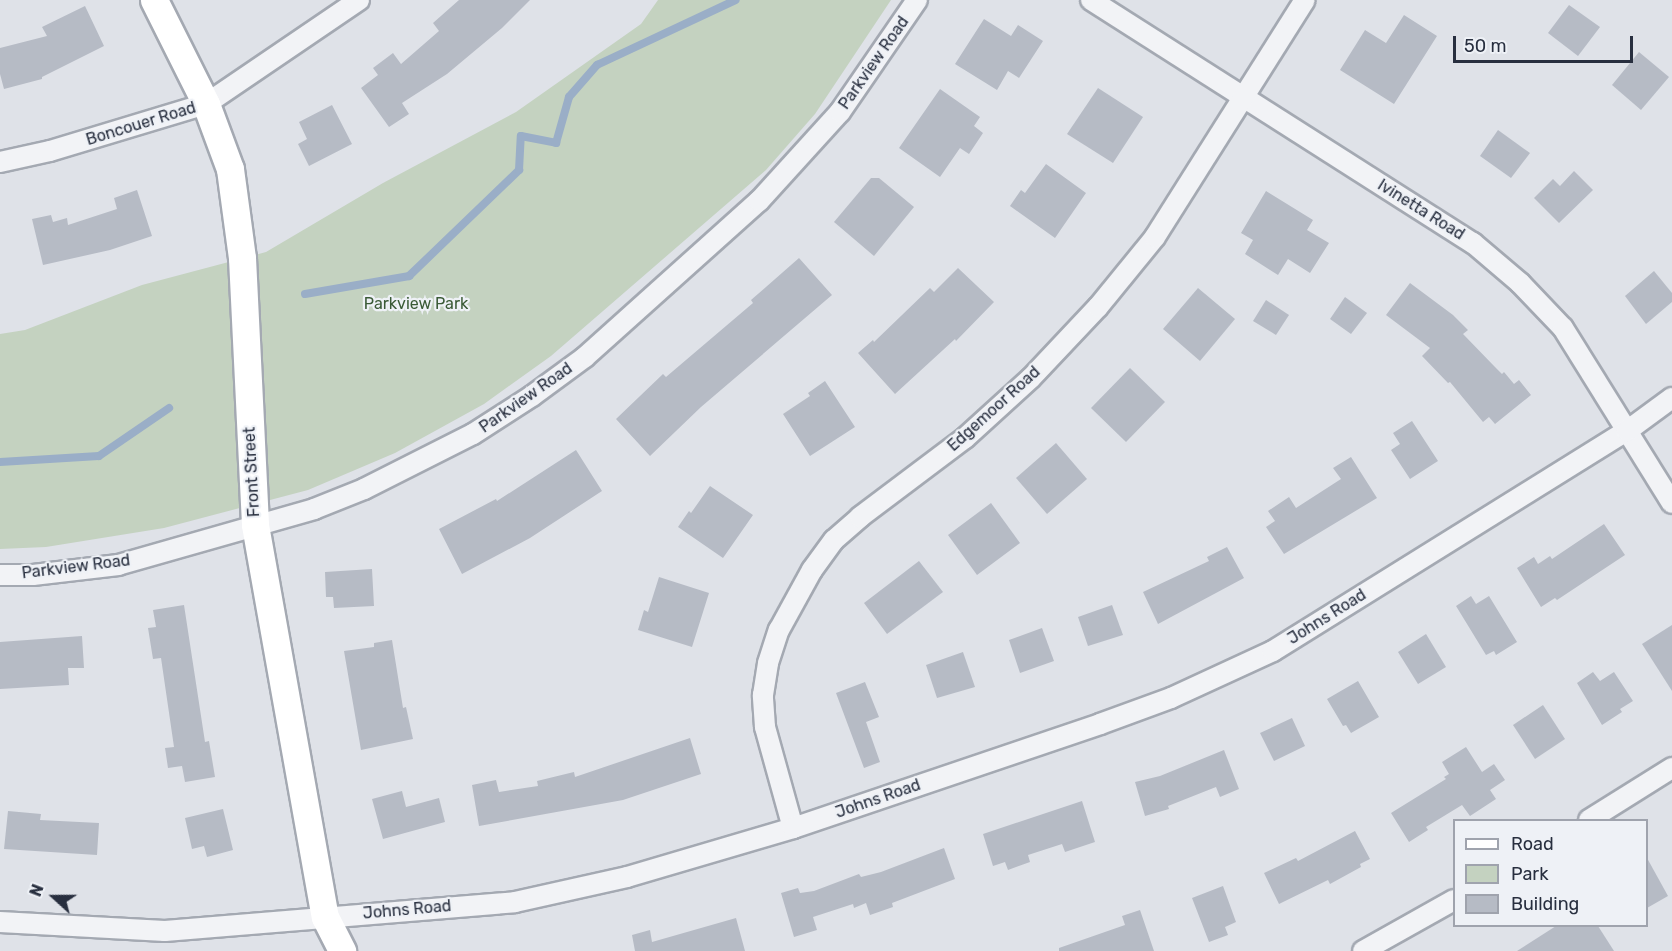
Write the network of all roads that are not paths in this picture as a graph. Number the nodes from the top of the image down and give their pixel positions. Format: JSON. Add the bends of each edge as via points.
{"nodes":[{"id":1,"x":154,"y":0,"type":"edge"},
{"id":2,"x":359,"y":0,"type":"edge"},
{"id":3,"x":917,"y":0,"type":"edge"},
{"id":4,"x":1091,"y":0,"type":"edge"},
{"id":5,"x":1305,"y":0,"type":"edge"},
{"id":6,"x":1245,"y":98,"type":"junction"},
{"id":7,"x":206,"y":104,"type":"junction"},
{"id":8,"x":0,"y":162,"type":"edge"},
{"id":9,"x":1672,"y":398,"type":"edge"},
{"id":10,"x":1627,"y":431,"type":"junction"},
{"id":11,"x":1672,"y":503,"type":"edge"},
{"id":12,"x":255,"y":525,"type":"junction"},
{"id":13,"x":0,"y":575,"type":"edge"},
{"id":14,"x":1672,"y":768,"type":"edge"},
{"id":15,"x":1591,"y":819,"type":"edge"},
{"id":16,"x":793,"y":828,"type":"junction"},
{"id":17,"x":1453,"y":901,"type":"edge"},
{"id":18,"x":325,"y":917,"type":"junction"},
{"id":19,"x":0,"y":922,"type":"edge"},
{"id":20,"x":342,"y":951,"type":"edge"},
{"id":21,"x":1363,"y":951,"type":"edge"}],
"edges":[{"from":1,"to":7,"type":"street","name":"Front Street"},
{"from":2,"to":7,"type":"street","name":"Boncouer Road"},
{"from":3,"to":12,"type":"street","name":"Parkview Road","via":[[840,112],[759,201],[585,357],[473,435],[364,489],[314,509]]},
{"from":4,"to":6,"type":"street","name":"Ivinetta Road"},
{"from":5,"to":6,"type":"street","name":"Edgemoor Road"},
{"from":6,"to":10,"type":"street","name":"Ivinetta Road","via":[[1473,243],[1563,328]]},
{"from":6,"to":16,"type":"street","name":"Edgemoor Road","via":[[1155,237],[1098,307],[1031,378],[965,438],[834,540],[812,570],[779,630],[763,695],[765,727]]},
{"from":7,"to":8,"type":"street","name":"Boncouer Road"},
{"from":7,"to":12,"type":"street","name":"Front Street","via":[[230,169],[242,258]]},
{"from":9,"to":10,"type":"street","name":"Johns Road"},
{"from":10,"to":11,"type":"street","name":"Ivinetta Road"},
{"from":10,"to":16,"type":"street","name":"Johns Road","via":[[1274,651],[1140,710]]},
{"from":12,"to":13,"type":"street","name":"Parkview Road","via":[[118,565]]},
{"from":12,"to":18,"type":"street","name":"Front Street"},
{"from":14,"to":15,"type":"street"},
{"from":16,"to":18,"type":"street","name":"Johns Road","via":[[627,877],[515,902]]},
{"from":17,"to":21,"type":"street"},
{"from":18,"to":19,"type":"street","name":"Johns Road","via":[[165,931]]},
{"from":18,"to":20,"type":"street","name":"Front Street"}]}
